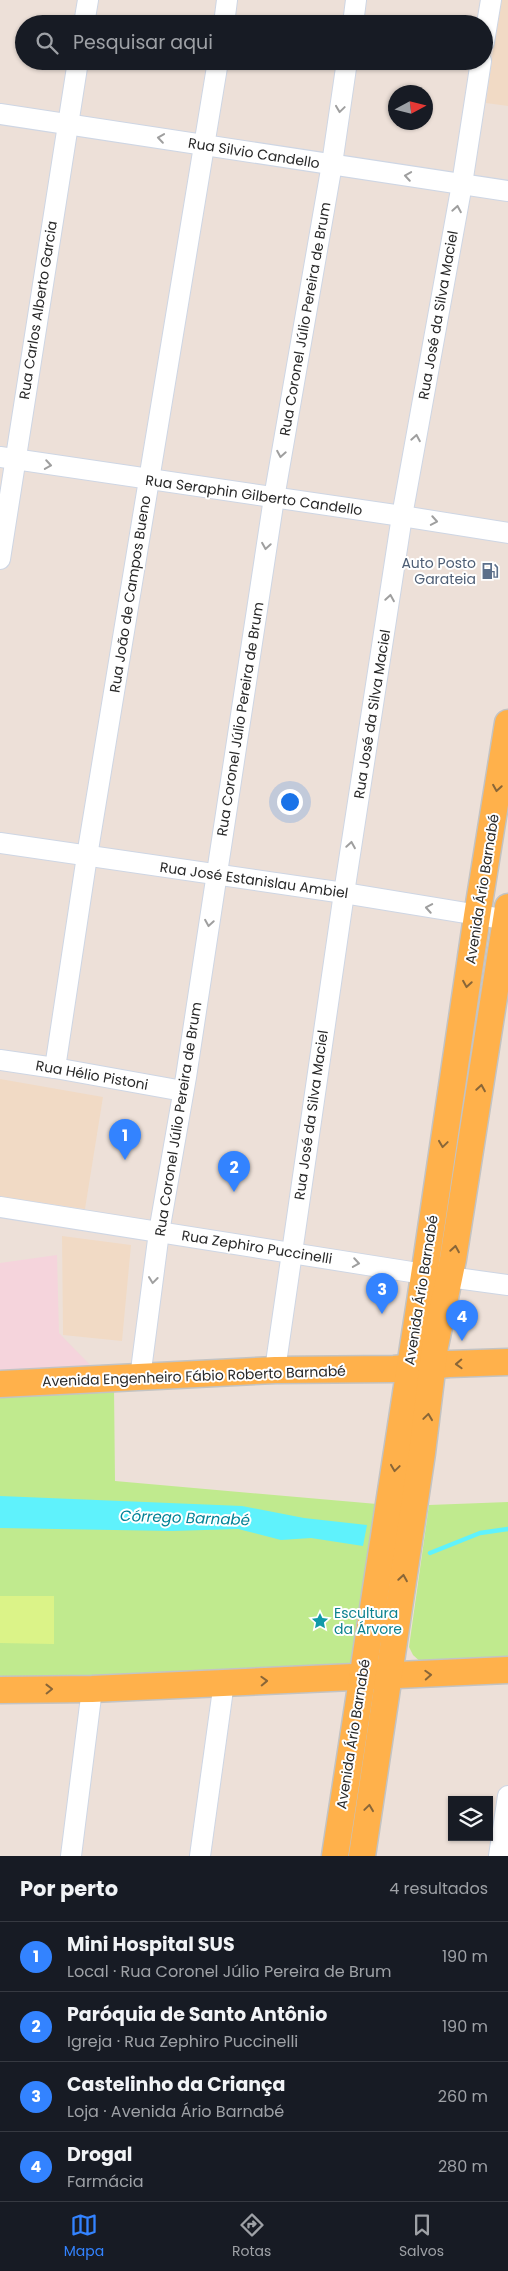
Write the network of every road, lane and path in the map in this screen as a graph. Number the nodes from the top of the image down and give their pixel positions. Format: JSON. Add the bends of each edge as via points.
{"nodes":[{"id":1,"x":88,"y":0,"type":"edge"},
{"id":2,"x":227,"y":0,"type":"edge"},
{"id":3,"x":356,"y":0,"type":"edge"},
{"id":4,"x":491,"y":0,"type":"edge"},
{"id":5,"x":86,"y":15,"type":"edge"},
{"id":6,"x":225,"y":15,"type":"edge"},
{"id":7,"x":354,"y":15,"type":"edge"},
{"id":8,"x":488,"y":15,"type":"edge"},
{"id":9,"x":76,"y":70,"type":"edge"},
{"id":10,"x":217,"y":70,"type":"edge"},
{"id":11,"x":346,"y":70,"type":"edge"},
{"id":12,"x":480,"y":70,"type":"edge"},
{"id":13,"x":0,"y":114,"type":"edge"},
{"id":14,"x":67,"y":125,"type":"junction"},
{"id":15,"x":205,"y":145,"type":"junction"},
{"id":16,"x":332,"y":164,"type":"junction"},
{"id":17,"x":462,"y":184,"type":"junction"},
{"id":18,"x":508,"y":191,"type":"edge"},
{"id":19,"x":7,"y":458,"type":"edge"},
{"id":20,"x":149,"y":480,"type":"junction"},
{"id":21,"x":274,"y":498,"type":"junction"},
{"id":22,"x":402,"y":516,"type":"junction"},
{"id":23,"x":508,"y":534,"type":"edge"},
{"id":24,"x":0,"y":559,"type":"edge"},
{"id":25,"x":508,"y":723,"type":"edge"},
{"id":26,"x":0,"y":843,"type":"edge"},
{"id":27,"x":87,"y":856,"type":"junction"},
{"id":28,"x":216,"y":875,"type":"junction"},
{"id":29,"x":344,"y":893,"type":"junction"},
{"id":30,"x":477,"y":916,"type":"junction"},
{"id":31,"x":507,"y":916,"type":"edge"},
{"id":32,"x":0,"y":1060,"type":"edge"},
{"id":33,"x":55,"y":1068,"type":"junction"},
{"id":34,"x":183,"y":1092,"type":"junction"},
{"id":35,"x":0,"y":1207,"type":"edge"},
{"id":36,"x":159,"y":1232,"type":"junction"},
{"id":37,"x":291,"y":1253,"type":"junction"},
{"id":38,"x":437,"y":1276,"type":"junction"},
{"id":39,"x":508,"y":1285,"type":"edge"},
{"id":40,"x":508,"y":1362,"type":"edge"},
{"id":41,"x":421,"y":1366,"type":"junction"},
{"id":42,"x":275,"y":1370,"type":"junction"},
{"id":43,"x":140,"y":1378,"type":"junction"},
{"id":44,"x":0,"y":1384,"type":"edge"},
{"id":45,"x":508,"y":1670,"type":"edge"},
{"id":46,"x":362,"y":1677,"type":"junction"},
{"id":47,"x":388,"y":1677,"type":"junction"},
{"id":48,"x":224,"y":1682,"type":"junction"},
{"id":49,"x":92,"y":1689,"type":"junction"},
{"id":50,"x":0,"y":1690,"type":"edge"},
{"id":51,"x":508,"y":1796,"type":"edge"},
{"id":52,"x":71,"y":1856,"type":"edge"},
{"id":53,"x":200,"y":1856,"type":"edge"},
{"id":54,"x":335,"y":1856,"type":"edge"},
{"id":55,"x":362,"y":1856,"type":"edge"},
{"id":56,"x":499,"y":1856,"type":"edge"}],
"edges":[{"from":1,"to":5,"type":"street"},
{"from":2,"to":6,"type":"street"},
{"from":3,"to":7,"type":"street"},
{"from":4,"to":8,"type":"street"},
{"from":9,"to":14,"type":"street","name":"Rua Carlos Alberto Garcia"},
{"from":10,"to":15,"type":"street","name":"Rua João de Campos Bueno"},
{"from":11,"to":16,"type":"street","name":"Rua Coronel Júlio Pereira de Brum","one_way":true},
{"from":12,"to":17,"type":"street","name":"Rua José da Silva Maciel"},
{"from":13,"to":14,"type":"street","name":"Rua Silvio Candello"},
{"from":15,"to":14,"type":"street","name":"Rua Silvio Candello","one_way":true},
{"from":14,"to":19,"type":"street","name":"Rua Carlos Alberto Garcia"},
{"from":15,"to":16,"type":"street","name":"Rua Silvio Candello"},
{"from":15,"to":20,"type":"street","name":"Rua João de Campos Bueno"},
{"from":17,"to":16,"type":"street","name":"Rua Silvio Candello","one_way":true},
{"from":16,"to":21,"type":"street","name":"Rua Coronel Júlio Pereira de Brum","one_way":true},
{"from":17,"to":18,"type":"street","name":"Rua Silvio Candello"},
{"from":22,"to":17,"type":"street","name":"Rua José da Silva Maciel","one_way":true},
{"from":19,"to":20,"type":"street","name":"Rua Seraphin Gilberto Candello","one_way":true},
{"from":19,"to":24,"type":"street","name":"Rua Carlos Alberto Garcia"},
{"from":20,"to":21,"type":"street","name":"Rua Seraphin Gilberto Candello"},
{"from":20,"to":27,"type":"street","name":"Rua João de Campos Bueno"},
{"from":21,"to":22,"type":"street","name":"Rua Seraphin Gilberto Candello"},
{"from":21,"to":28,"type":"street","name":"Rua Coronel Júlio Pereira de Brum","one_way":true},
{"from":22,"to":23,"type":"street","name":"Rua Seraphin Gilberto Candello","one_way":true},
{"from":29,"to":22,"type":"street","name":"Rua José da Silva Maciel","one_way":true},
{"from":25,"to":30,"type":"main road","name":"Avenida Ário Barnabé","one_way":true},
{"from":26,"to":27,"type":"street","name":"Rua José Estanislau Ambiel"},
{"from":27,"to":28,"type":"street","name":"Rua José Estanislau Ambiel"},
{"from":27,"to":33,"type":"street","name":"Rua João de Campos Bueno"},
{"from":28,"to":29,"type":"street","name":"Rua José Estanislau Ambiel"},
{"from":28,"to":34,"type":"street","name":"Rua Coronel Júlio Pereira de Brum","one_way":true},
{"from":30,"to":29,"type":"street","name":"Rua José Estanislau Ambiel","one_way":true},
{"from":29,"to":37,"type":"street","name":"Rua José da Silva Maciel"},
{"from":30,"to":31,"type":"street","name":"Rua José Estanislau Ambiel"},
{"from":30,"to":38,"type":"main road","name":"Avenida Ário Barnabé","one_way":true},
{"from":38,"to":31,"type":"main road","name":"Avenida Ário Barnabé","one_way":true},
{"from":32,"to":33,"type":"street","name":"Rua Hélio Pistoni"},
{"from":33,"to":34,"type":"street","name":"Rua Hélio Pistoni"},
{"from":34,"to":36,"type":"street","name":"Rua Coronel Júlio Pereira de Brum"},
{"from":35,"to":36,"type":"street","name":"Rua Zephiro Puccinelli"},
{"from":36,"to":37,"type":"street","name":"Rua Zephiro Puccinelli"},
{"from":36,"to":43,"type":"street","name":"Rua Coronel Júlio Pereira de Brum","one_way":true},
{"from":37,"to":38,"type":"street","name":"Rua Zephiro Puccinelli","one_way":true},
{"from":37,"to":42,"type":"street","name":"Rua José da Silva Maciel"},
{"from":38,"to":39,"type":"street","name":"Rua Zephiro Puccinelli"},
{"from":38,"to":41,"type":"main road","name":"Avenida Ário Barnabé"},
{"from":40,"to":41,"type":"main road","name":"Avenida Engenheiro Fábio Roberto Barnabé","one_way":true},
{"from":41,"to":42,"type":"main road","name":"Avenida Engenheiro Fábio Roberto Barnabé"},
{"from":41,"to":46,"type":"main road","name":"Avenida Ário Barnabé","one_way":true},
{"from":47,"to":41,"type":"main road","name":"Avenida Ário Barnabé","one_way":true,"via":[[422,1453]]},
{"from":42,"to":43,"type":"main road","name":"Avenida Engenheiro Fábio Roberto Barnabé"},
{"from":43,"to":44,"type":"main road","name":"Avenida Engenheiro Fábio Roberto Barnabé"},
{"from":47,"to":45,"type":"main road","one_way":true},
{"from":46,"to":47,"type":"main road"},
{"from":48,"to":46,"type":"main road","one_way":true},
{"from":46,"to":54,"type":"main road","name":"Avenida Ário Barnabé"},
{"from":55,"to":47,"type":"main road","name":"Avenida Ário Barnabé","one_way":true},
{"from":48,"to":49,"type":"main road"},
{"from":48,"to":53,"type":"street"},
{"from":50,"to":49,"type":"main road","one_way":true},
{"from":49,"to":52,"type":"street"},
{"from":51,"to":56,"type":"street"}]}
